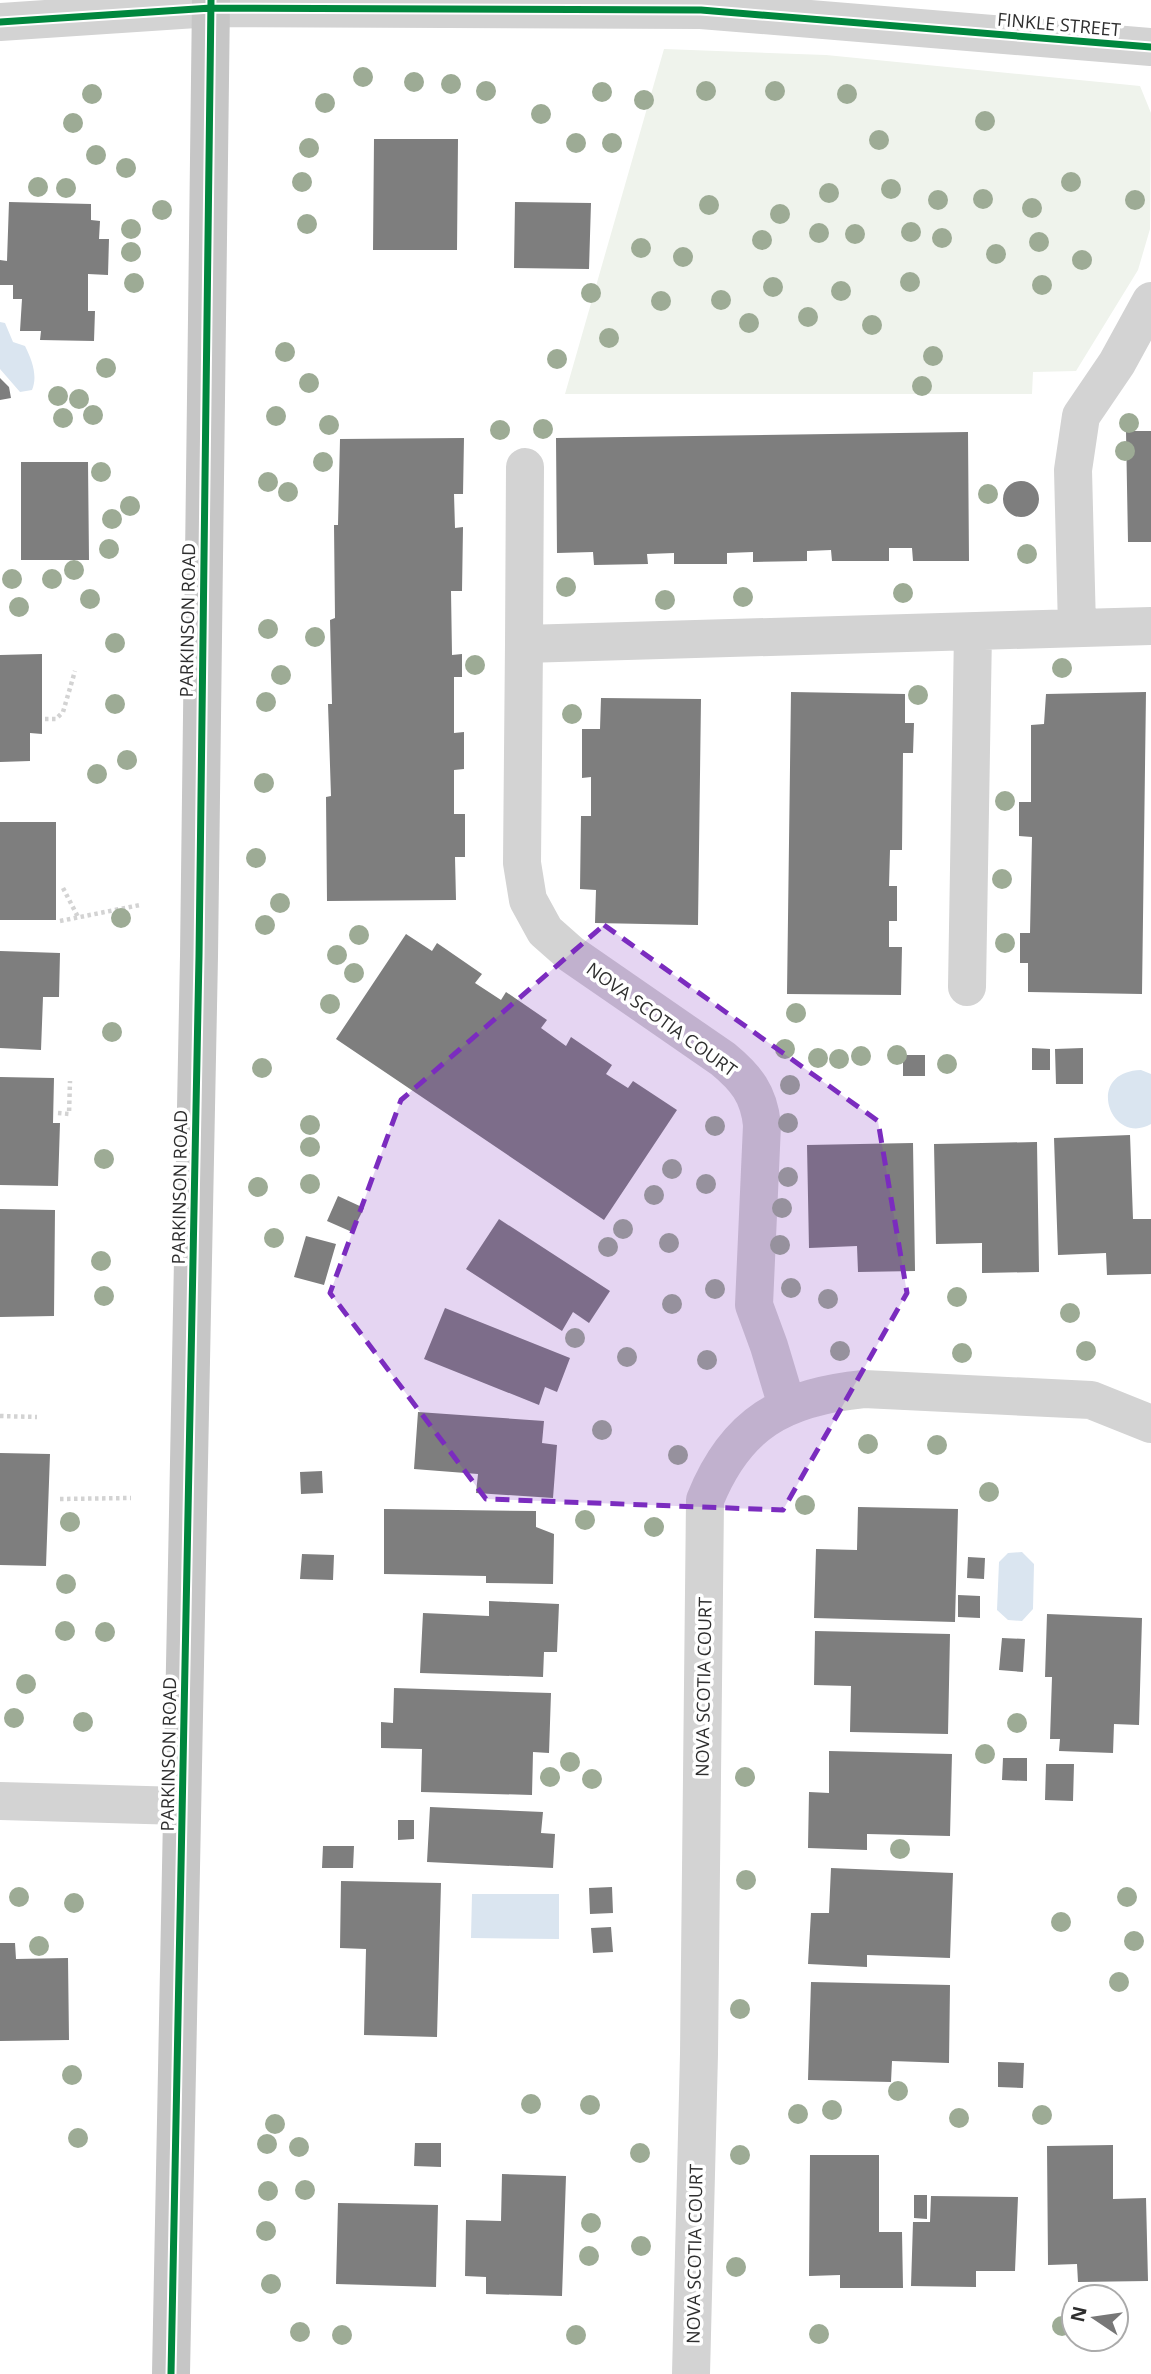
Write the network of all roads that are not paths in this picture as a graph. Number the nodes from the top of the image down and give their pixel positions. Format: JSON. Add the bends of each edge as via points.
{"nodes":[{"id":1,"x":211,"y":4,"type":"edge"},
{"id":2,"x":0,"y":22,"type":"edge"},
{"id":3,"x":1151,"y":47,"type":"edge"},
{"id":4,"x":1151,"y":301,"type":"edge"},
{"id":5,"x":525,"y":467,"type":"dead end"},
{"id":6,"x":1151,"y":626,"type":"edge"},
{"id":7,"x":1077,"y":627,"type":"junction"},
{"id":8,"x":973,"y":632,"type":"junction"},
{"id":9,"x":524,"y":644,"type":"junction"},
{"id":10,"x":967,"y":987,"type":"dead end"},
{"id":11,"x":787,"y":1406,"type":"junction"},
{"id":12,"x":1151,"y":1424,"type":"edge"},
{"id":13,"x":0,"y":1801,"type":"edge"},
{"id":14,"x":183,"y":1806,"type":"junction"},
{"id":15,"x":171,"y":2374,"type":"edge"},
{"id":16,"x":691,"y":2374,"type":"edge"}],
"edges":[{"from":1,"to":2,"type":"street","name":"FINKLE STREET"},
{"from":1,"to":3,"type":"street","name":"FINKLE STREET","via":[[701,10]]},
{"from":1,"to":14,"type":"main road","name":"PARKINSON ROAD"},
{"from":4,"to":7,"type":"street","via":[[1081,416],[1073,471]]},
{"from":5,"to":9,"type":"street","name":"NOVA SCOTIA COURT"},
{"from":6,"to":7,"type":"street"},
{"from":7,"to":8,"type":"street"},
{"from":8,"to":9,"type":"street"},
{"from":8,"to":10,"type":"street"},
{"from":9,"to":11,"type":"street","name":"NOVA SCOTIA COURT","via":[[522,863],[528,900],[554,939],[738,1071],[760,1105],[754,1306]]},
{"from":11,"to":12,"type":"street","name":"NOVA SCOTIA COURT","via":[[827,1392],[864,1389],[1013,1396],[1091,1400]]},
{"from":11,"to":16,"type":"street","name":"NOVA SCOTIA COURT","via":[[732,1449],[705,1500]]},
{"from":13,"to":14,"type":"street"},
{"from":14,"to":15,"type":"main road","name":"PARKINSON ROAD"}]}
